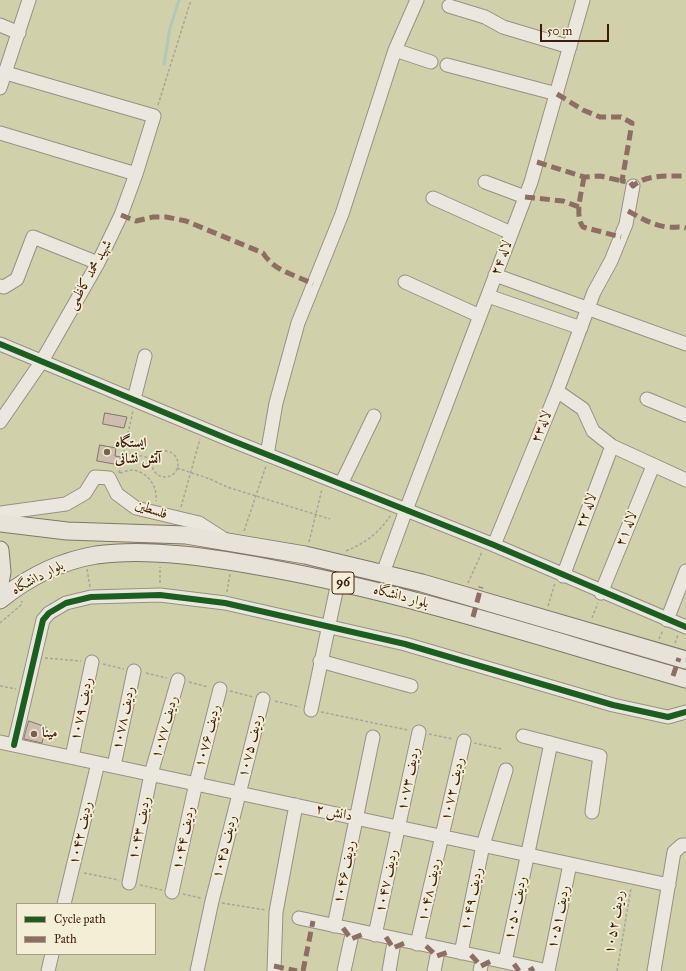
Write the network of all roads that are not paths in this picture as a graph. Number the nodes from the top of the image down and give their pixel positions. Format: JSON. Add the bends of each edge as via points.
{"nodes":[{"id":1,"x":29,"y":0,"type":"edge"},
{"id":2,"x":417,"y":0,"type":"edge"},
{"id":3,"x":582,"y":0,"type":"edge"},
{"id":4,"x":449,"y":6,"type":"dead end"},
{"id":5,"x":0,"y":25,"type":"edge"},
{"id":6,"x":19,"y":33,"type":"junction"},
{"id":7,"x":570,"y":47,"type":"junction"},
{"id":8,"x":395,"y":50,"type":"junction"},
{"id":9,"x":431,"y":62,"type":"dead end"},
{"id":10,"x":447,"y":65,"type":"dead end"},
{"id":11,"x":6,"y":73,"type":"junction"},
{"id":12,"x":0,"y":88,"type":"edge"},
{"id":13,"x":557,"y":94,"type":"junction"},
{"id":14,"x":0,"y":133,"type":"edge"},
{"id":15,"x":136,"y":174,"type":"junction"},
{"id":16,"x":485,"y":182,"type":"dead end"},
{"id":17,"x":633,"y":186,"type":"dead end"},
{"id":18,"x":525,"y":197,"type":"junction"},
{"id":19,"x":433,"y":198,"type":"dead end"},
{"id":20,"x":512,"y":233,"type":"junction"},
{"id":21,"x":98,"y":263,"type":"junction"},
{"id":22,"x":496,"y":275,"type":"junction"},
{"id":23,"x":405,"y":282,"type":"dead end"},
{"id":24,"x":0,"y":286,"type":"edge"},
{"id":25,"x":488,"y":296,"type":"junction"},
{"id":26,"x":587,"y":309,"type":"junction"},
{"id":27,"x":480,"y":316,"type":"junction"},
{"id":28,"x":581,"y":328,"type":"junction"},
{"id":29,"x":0,"y":344,"type":"edge"},
{"id":30,"x":686,"y":344,"type":"edge"},
{"id":31,"x":145,"y":356,"type":"dead end"},
{"id":32,"x":42,"y":361,"type":"junction"},
{"id":33,"x":557,"y":391,"type":"junction"},
{"id":34,"x":134,"y":399,"type":"junction"},
{"id":35,"x":647,"y":399,"type":"dead end"},
{"id":36,"x":686,"y":415,"type":"edge"},
{"id":37,"x":374,"y":416,"type":"dead end"},
{"id":38,"x":0,"y":422,"type":"edge"},
{"id":39,"x":612,"y":446,"type":"junction"},
{"id":40,"x":268,"y":454,"type":"junction"},
{"id":41,"x":653,"y":466,"type":"junction"},
{"id":42,"x":686,"y":480,"type":"edge"},
{"id":43,"x":341,"y":484,"type":"junction"},
{"id":44,"x":400,"y":508,"type":"junction"},
{"id":45,"x":0,"y":513,"type":"edge"},
{"id":46,"x":0,"y":523,"type":"edge"},
{"id":47,"x":233,"y":542,"type":"junction"},
{"id":48,"x":490,"y":544,"type":"junction"},
{"id":49,"x":0,"y":550,"type":"edge"},
{"id":50,"x":686,"y":571,"type":"edge"},
{"id":51,"x":383,"y":573,"type":"junction"},
{"id":52,"x":561,"y":575,"type":"junction"},
{"id":53,"x":338,"y":582,"type":"junction"},
{"id":54,"x":0,"y":583,"type":"edge"},
{"id":55,"x":601,"y":593,"type":"junction"},
{"id":56,"x":0,"y":600,"type":"edge"},
{"id":57,"x":667,"y":620,"type":"junction"},
{"id":58,"x":327,"y":627,"type":"junction"},
{"id":59,"x":686,"y":627,"type":"edge"},
{"id":60,"x":686,"y":660,"type":"edge"},
{"id":61,"x":320,"y":661,"type":"junction"},
{"id":62,"x":92,"y":662,"type":"dead end"},
{"id":63,"x":134,"y":671,"type":"dead end"},
{"id":64,"x":686,"y":679,"type":"edge"},
{"id":65,"x":178,"y":680,"type":"dead end"},
{"id":66,"x":411,"y":686,"type":"dead end"},
{"id":67,"x":220,"y":689,"type":"dead end"},
{"id":68,"x":263,"y":699,"type":"dead end"},
{"id":69,"x":311,"y":710,"type":"road end"},
{"id":70,"x":686,"y":712,"type":"edge"},
{"id":71,"x":419,"y":732,"type":"road end"},
{"id":72,"x":523,"y":736,"type":"dead end"},
{"id":73,"x":373,"y":738,"type":"dead end"},
{"id":74,"x":464,"y":741,"type":"road end"},
{"id":75,"x":0,"y":742,"type":"edge"},
{"id":76,"x":551,"y":742,"type":"junction"},
{"id":77,"x":14,"y":745,"type":"junction"},
{"id":78,"x":72,"y":757,"type":"junction"},
{"id":79,"x":98,"y":762,"type":"junction"},
{"id":80,"x":114,"y":766,"type":"junction"},
{"id":81,"x":506,"y":770,"type":"dead end"},
{"id":82,"x":152,"y":774,"type":"junction"},
{"id":83,"x":196,"y":783,"type":"junction"},
{"id":84,"x":239,"y":793,"type":"junction"},
{"id":85,"x":296,"y":805,"type":"junction"},
{"id":86,"x":592,"y":812,"type":"dead end"},
{"id":87,"x":356,"y":818,"type":"junction"},
{"id":88,"x":399,"y":827,"type":"junction"},
{"id":89,"x":442,"y":836,"type":"junction"},
{"id":90,"x":483,"y":845,"type":"junction"},
{"id":91,"x":686,"y":845,"type":"edge"},
{"id":92,"x":527,"y":854,"type":"junction"},
{"id":93,"x":570,"y":864,"type":"junction"},
{"id":94,"x":129,"y":883,"type":"dead end"},
{"id":95,"x":669,"y":885,"type":"junction"},
{"id":96,"x":172,"y":892,"type":"dead end"},
{"id":97,"x":64,"y":903,"type":"edge"},
{"id":98,"x":299,"y":918,"type":"dead end"},
{"id":99,"x":334,"y":926,"type":"junction"},
{"id":100,"x":375,"y":935,"type":"junction"},
{"id":101,"x":351,"y":938,"type":"dead end"},
{"id":102,"x":417,"y":944,"type":"junction"},
{"id":103,"x":393,"y":948,"type":"dead end"},
{"id":104,"x":461,"y":953,"type":"junction"},
{"id":105,"x":52,"y":955,"type":"edge"},
{"id":106,"x":437,"y":956,"type":"dead end"},
{"id":107,"x":505,"y":962,"type":"junction"},
{"id":108,"x":48,"y":971,"type":"edge"},
{"id":109,"x":197,"y":971,"type":"edge"},
{"id":110,"x":274,"y":971,"type":"edge"},
{"id":111,"x":344,"y":971,"type":"edge"},
{"id":112,"x":388,"y":971,"type":"edge"},
{"id":113,"x":434,"y":971,"type":"edge"},
{"id":114,"x":548,"y":971,"type":"edge"},
{"id":115,"x":654,"y":971,"type":"edge"}],
"edges":[{"from":1,"to":6,"type":"street"},
{"from":2,"to":8,"type":"street"},
{"from":3,"to":7,"type":"street","name":"لاله ۲۴"},
{"from":4,"to":7,"type":"street","via":[[503,27]]},
{"from":5,"to":6,"type":"street"},
{"from":6,"to":11,"type":"street"},
{"from":7,"to":13,"type":"street","name":"لاله ۲۴"},
{"from":8,"to":9,"type":"street"},
{"from":8,"to":40,"type":"street","via":[[345,207],[298,323],[276,403]]},
{"from":10,"to":13,"type":"street"},
{"from":11,"to":12,"type":"street"},
{"from":11,"to":15,"type":"street","name":"شهید محمد کاظمی","via":[[154,116]]},
{"from":13,"to":18,"type":"street","name":"لاله ۲۴"},
{"from":14,"to":15,"type":"street"},
{"from":15,"to":21,"type":"street","name":"شهید محمد کاظمی","via":[[116,227]]},
{"from":16,"to":18,"type":"street"},
{"from":17,"to":26,"type":"street","name":"لاله۲۳","via":[[626,224],[612,261]]},
{"from":18,"to":20,"type":"street","name":"لاله ۲۴"},
{"from":19,"to":20,"type":"street"},
{"from":20,"to":22,"type":"street","name":"لاله ۲۴"},
{"from":21,"to":24,"type":"street","via":[[33,237],[17,279],[4,288]]},
{"from":21,"to":32,"type":"street","name":"شهید محمد کاظمی"},
{"from":22,"to":25,"type":"street","name":"لاله ۲۴"},
{"from":22,"to":26,"type":"street"},
{"from":23,"to":27,"type":"street"},
{"from":25,"to":27,"type":"street","name":"لاله ۲۴"},
{"from":25,"to":28,"type":"street"},
{"from":26,"to":28,"type":"street","name":"لاله۲۳"},
{"from":26,"to":30,"type":"street"},
{"from":27,"to":44,"type":"street","name":"لاله ۲۴"},
{"from":28,"to":33,"type":"street","name":"لاله۲۳"},
{"from":29,"to":32,"type":"street"},
{"from":31,"to":34,"type":"street"},
{"from":32,"to":34,"type":"street"},
{"from":32,"to":38,"type":"street","name":"شهید محمد کاظمی"},
{"from":33,"to":39,"type":"street","via":[[584,409],[593,432]]},
{"from":33,"to":48,"type":"street","name":"لاله۲۳"},
{"from":34,"to":40,"type":"street"},
{"from":35,"to":36,"type":"street"},
{"from":37,"to":43,"type":"street"},
{"from":39,"to":41,"type":"street"},
{"from":39,"to":52,"type":"street","name":"لاله ۲۲"},
{"from":40,"to":43,"type":"street"},
{"from":41,"to":42,"type":"street"},
{"from":41,"to":55,"type":"street","name":"لاله ۲۱"},
{"from":43,"to":44,"type":"street"},
{"from":44,"to":48,"type":"street"},
{"from":44,"to":51,"type":"street","name":"لاله ۲۴"},
{"from":45,"to":47,"type":"street","name":"فلسطین","via":[[66,504],[85,493],[96,477],[115,475],[117,494],[136,508],[199,523]]},
{"from":46,"to":47,"type":"main road","name":"بلوار دانشگاه","number":"96","via":[[67,532],[186,535]]},
{"from":47,"to":51,"type":"main road","name":"بلوار دانشگاه","number":"96"},
{"from":48,"to":52,"type":"street"},
{"from":49,"to":54,"type":"main road"},
{"from":50,"to":57,"type":"street"},
{"from":51,"to":60,"type":"main road","name":"بلوار دانشگاه","number":"96"},
{"from":52,"to":55,"type":"street"},
{"from":53,"to":56,"type":"main road","name":"بلوار دانشگاه","number":"96","via":[[234,562],[131,553],[73,560],[27,580]]},
{"from":53,"to":58,"type":"street"},
{"from":53,"to":64,"type":"main road","name":"بلوار دانشگاه","number":"96","via":[[428,604]]},
{"from":55,"to":57,"type":"street"},
{"from":57,"to":59,"type":"street"},
{"from":58,"to":61,"type":"street"},
{"from":58,"to":70,"type":"street","via":[[405,644],[613,705],[668,717]]},
{"from":58,"to":77,"type":"street","via":[[225,603],[160,595],[92,597],[66,603],[49,613],[43,620]]},
{"from":61,"to":66,"type":"street"},
{"from":61,"to":69,"type":"street"},
{"from":62,"to":78,"type":"street","name":"ردیف ۱۰۷۹"},
{"from":63,"to":80,"type":"street","name":"ردیف ۱۰۷۸"},
{"from":65,"to":82,"type":"street","name":"ردیف ۱۰۷۷"},
{"from":67,"to":83,"type":"street","name":"ردیف ۱۰۷۶"},
{"from":68,"to":84,"type":"street","name":"ردیف ۱۰۷۵"},
{"from":71,"to":88,"type":"street","name":"ردیف ۱۰۷۳"},
{"from":72,"to":76,"type":"street"},
{"from":73,"to":87,"type":"street","name":"ردیف ۱۰۴۶"},
{"from":74,"to":89,"type":"street","name":"ردیف ۱۰۷۲"},
{"from":75,"to":77,"type":"street","name":"دانش ۲"},
{"from":76,"to":86,"type":"street","via":[[600,756]]},
{"from":76,"to":92,"type":"street","name":"ردیف ۱۰۵۰"},
{"from":77,"to":78,"type":"street","name":"دانش ۲"},
{"from":78,"to":79,"type":"street","name":"دانش ۲"},
{"from":79,"to":80,"type":"street","name":"دانش ۲"},
{"from":79,"to":97,"type":"street","name":"ردیف ۱۰۴۲"},
{"from":80,"to":82,"type":"street","name":"دانش ۲"},
{"from":81,"to":90,"type":"street","name":"ردیف ۱۰۴۹"},
{"from":82,"to":83,"type":"street","name":"دانش ۲"},
{"from":82,"to":94,"type":"street","name":"ردیف ۱۰۴۳"},
{"from":83,"to":84,"type":"street","name":"دانش ۲"},
{"from":83,"to":96,"type":"street","name":"ردیف ۱۰۴۴"},
{"from":84,"to":85,"type":"street","name":"دانش ۲"},
{"from":84,"to":109,"type":"street","name":"ردیف ۱۰۴۵"},
{"from":85,"to":87,"type":"street","name":"دانش ۲"},
{"from":85,"to":110,"type":"street","via":[[276,912]]},
{"from":87,"to":88,"type":"street","name":"دانش ۲"},
{"from":87,"to":99,"type":"street","name":"ردیف ۱۰۴۶"},
{"from":88,"to":89,"type":"street","name":"دانش ۲"},
{"from":88,"to":100,"type":"street","name":"ردیف ۱۰۴۷"},
{"from":89,"to":90,"type":"street","name":"دانش ۲"},
{"from":89,"to":102,"type":"street","name":"ردیف ۱۰۴۸"},
{"from":90,"to":92,"type":"street","name":"دانش ۲"},
{"from":90,"to":104,"type":"street","name":"ردیف ۱۰۴۹"},
{"from":91,"to":95,"type":"street","via":[[674,852]]},
{"from":92,"to":93,"type":"street","name":"دانش ۲"},
{"from":92,"to":107,"type":"street","name":"ردیف ۱۰۵۰"},
{"from":93,"to":95,"type":"street","name":"دانش ۲"},
{"from":93,"to":114,"type":"street","name":"ردیف ۱۰۵۱"},
{"from":95,"to":115,"type":"street"},
{"from":98,"to":99,"type":"street"},
{"from":99,"to":100,"type":"street"},
{"from":100,"to":102,"type":"street"},
{"from":101,"to":111,"type":"street"},
{"from":102,"to":104,"type":"street"},
{"from":103,"to":112,"type":"street"},
{"from":104,"to":107,"type":"street"},
{"from":105,"to":108,"type":"street"},
{"from":106,"to":113,"type":"street"},
{"from":107,"to":114,"type":"street"}]}
